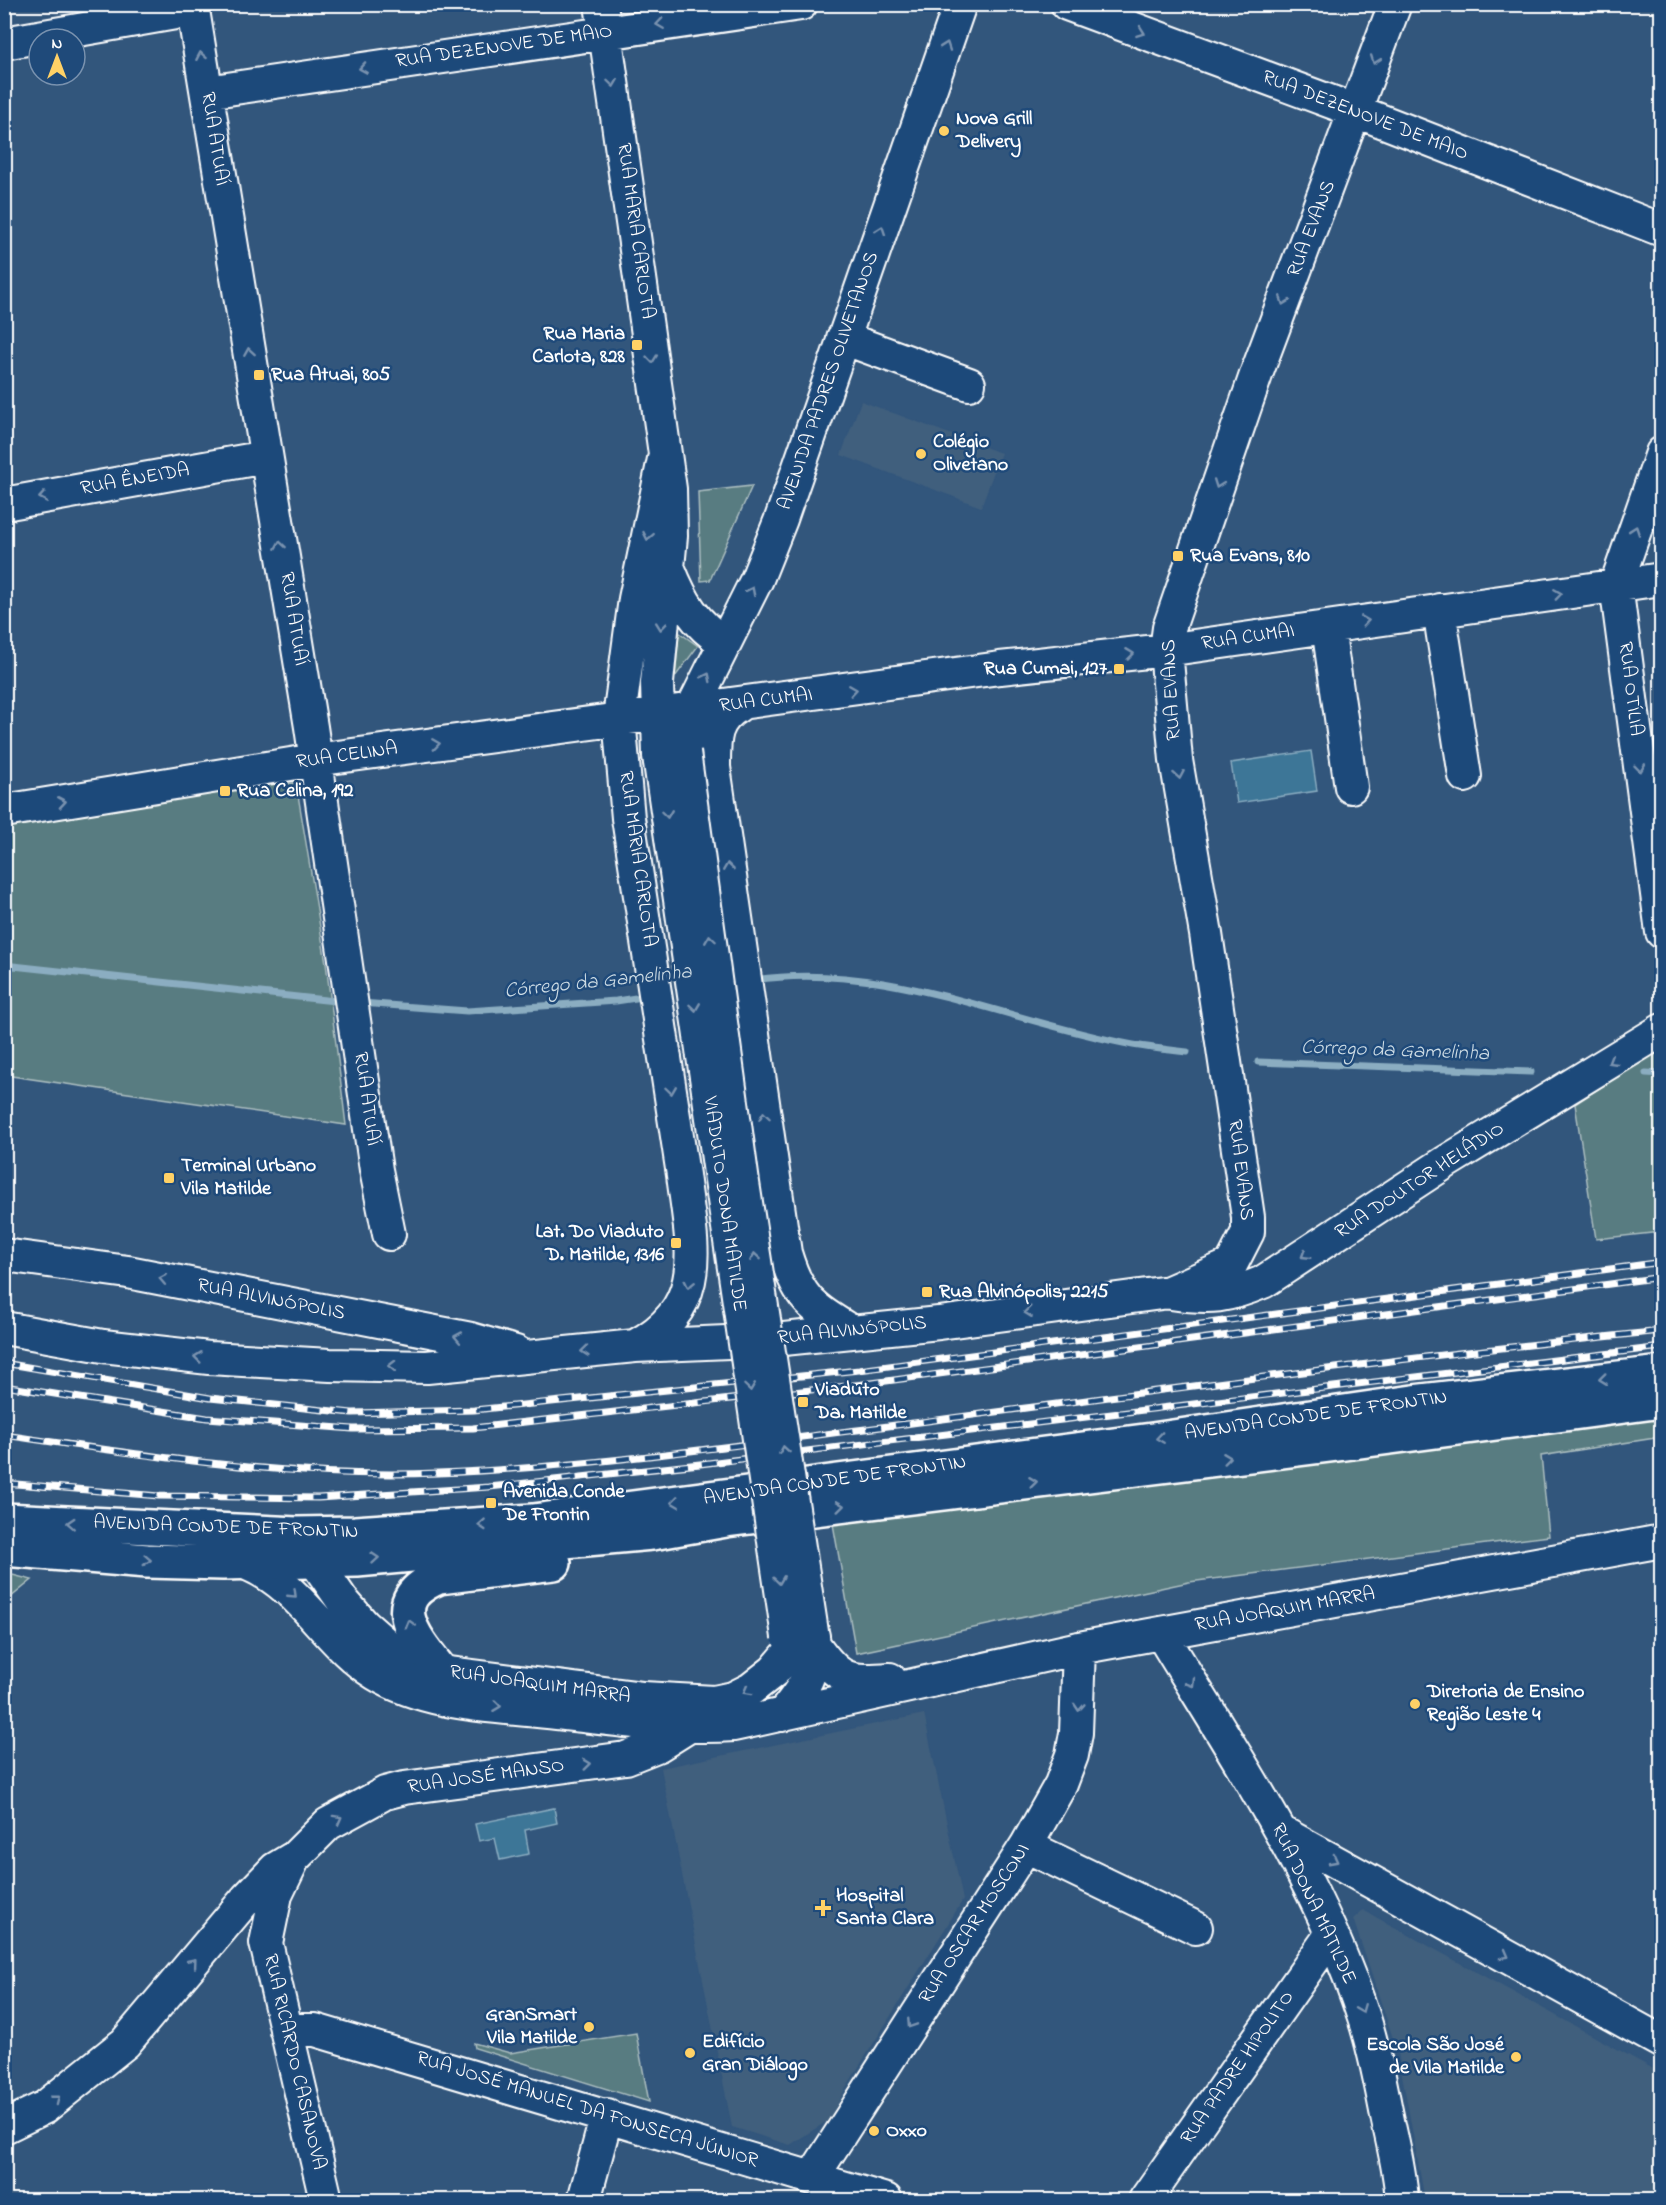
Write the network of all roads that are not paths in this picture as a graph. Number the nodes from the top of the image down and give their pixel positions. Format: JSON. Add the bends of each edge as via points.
{"nodes":[{"id":1,"x":801,"y":4,"type":"edge"},
{"id":2,"x":960,"y":4,"type":"edge"},
{"id":3,"x":1067,"y":4,"type":"edge"},
{"id":4,"x":1395,"y":4,"type":"edge"},
{"id":5,"x":192,"y":7,"type":"edge"},
{"id":6,"x":603,"y":18,"type":"edge"},
{"id":7,"x":4,"y":43,"type":"edge"},
{"id":8,"x":207,"y":92,"type":"junction"},
{"id":9,"x":1356,"y":111,"type":"junction"},
{"id":10,"x":1662,"y":230,"type":"edge"},
{"id":11,"x":843,"y":338,"type":"junction"},
{"id":12,"x":969,"y":384,"type":"dead end"},
{"id":13,"x":1662,"y":453,"type":"edge"},
{"id":14,"x":266,"y":457,"type":"junction"},
{"id":15,"x":664,"y":459,"type":"junction"},
{"id":16,"x":4,"y":504,"type":"edge"},
{"id":17,"x":669,"y":568,"type":"junction"},
{"id":18,"x":1662,"y":579,"type":"edge"},
{"id":19,"x":1616,"y":585,"type":"junction"},
{"id":20,"x":1441,"y":620,"type":"junction"},
{"id":21,"x":1328,"y":627,"type":"junction"},
{"id":22,"x":725,"y":643,"type":"junction"},
{"id":23,"x":1166,"y":650,"type":"junction"},
{"id":24,"x":738,"y":706,"type":"junction"},
{"id":25,"x":691,"y":711,"type":"junction"},
{"id":26,"x":657,"y":715,"type":"junction"},
{"id":27,"x":619,"y":718,"type":"junction"},
{"id":28,"x":672,"y":754,"type":"junction"},
{"id":29,"x":315,"y":760,"type":"junction"},
{"id":30,"x":1465,"y":776,"type":"dead end"},
{"id":31,"x":1351,"y":787,"type":"dead end"},
{"id":32,"x":4,"y":811,"type":"edge"},
{"id":33,"x":1662,"y":932,"type":"edge"},
{"id":34,"x":1662,"y":1030,"type":"edge"},
{"id":35,"x":771,"y":1163,"type":"junction"},
{"id":36,"x":683,"y":1175,"type":"junction"},
{"id":37,"x":389,"y":1234,"type":"dead end"},
{"id":38,"x":4,"y":1255,"type":"edge"},
{"id":39,"x":1169,"y":1292,"type":"junction"},
{"id":40,"x":4,"y":1329,"type":"edge"},
{"id":41,"x":852,"y":1332,"type":"junction"},
{"id":42,"x":635,"y":1346,"type":"junction"},
{"id":43,"x":534,"y":1357,"type":"junction"},
{"id":44,"x":1662,"y":1373,"type":"edge"},
{"id":45,"x":1662,"y":1401,"type":"edge"},
{"id":46,"x":4,"y":1520,"type":"edge"},
{"id":47,"x":651,"y":1533,"type":"junction"},
{"id":48,"x":297,"y":1534,"type":"junction"},
{"id":49,"x":1662,"y":1541,"type":"edge"},
{"id":50,"x":4,"y":1549,"type":"edge"},
{"id":51,"x":316,"y":1562,"type":"junction"},
{"id":52,"x":244,"y":1563,"type":"junction"},
{"id":53,"x":1161,"y":1633,"type":"junction"},
{"id":54,"x":801,"y":1642,"type":"junction"},
{"id":55,"x":1079,"y":1648,"type":"junction"},
{"id":56,"x":442,"y":1672,"type":"junction"},
{"id":57,"x":807,"y":1682,"type":"junction"},
{"id":58,"x":910,"y":1686,"type":"junction"},
{"id":59,"x":839,"y":1702,"type":"junction"},
{"id":60,"x":782,"y":1715,"type":"junction"},
{"id":61,"x":686,"y":1728,"type":"junction"},
{"id":62,"x":1283,"y":1833,"type":"junction"},
{"id":63,"x":1026,"y":1846,"type":"junction"},
{"id":64,"x":295,"y":1857,"type":"junction"},
{"id":65,"x":222,"y":1928,"type":"junction"},
{"id":66,"x":1196,"y":1928,"type":"dead end"},
{"id":67,"x":1331,"y":1935,"type":"junction"},
{"id":68,"x":266,"y":1943,"type":"junction"},
{"id":69,"x":286,"y":2030,"type":"junction"},
{"id":70,"x":1662,"y":2042,"type":"edge"},
{"id":71,"x":607,"y":2115,"type":"junction"},
{"id":72,"x":4,"y":2127,"type":"edge"},
{"id":73,"x":812,"y":2178,"type":"junction"},
{"id":74,"x":326,"y":2200,"type":"edge"},
{"id":75,"x":584,"y":2200,"type":"edge"},
{"id":76,"x":886,"y":2200,"type":"edge"},
{"id":77,"x":1144,"y":2200,"type":"edge"},
{"id":78,"x":1401,"y":2200,"type":"edge"}],
"edges":[{"from":1,"to":6,"type":"street","name":"RUA DEZENOVE DE MAIO","one_way":true},
{"from":11,"to":2,"type":"street","name":"AVENIDA PADRES OLIVETANOS","one_way":true},
{"from":3,"to":9,"type":"street","name":"RUA DEZENOVE DE MAIO","one_way":true},
{"from":4,"to":9,"type":"street","name":"RUA EVANS","one_way":true},
{"from":5,"to":7,"type":"street"},
{"from":8,"to":5,"type":"street","name":"RUA ATUAÍ","one_way":true},
{"from":6,"to":8,"type":"street","name":"RUA DEZENOVE DE MAIO","one_way":true},
{"from":6,"to":15,"type":"street","name":"RUA MARIA CARLOTA","one_way":true},
{"from":14,"to":8,"type":"street","name":"RUA ATUAÍ","one_way":true},
{"from":9,"to":10,"type":"street","name":"RUA DEZENOVE DE MAIO"},
{"from":9,"to":23,"type":"street","name":"RUA EVANS","one_way":true,"via":[[1257,372],[1191,560]]},
{"from":11,"to":12,"type":"street"},
{"from":22,"to":11,"type":"street","name":"AVENIDA PADRES OLIVETANOS","one_way":true,"via":[[781,519]]},
{"from":19,"to":13,"type":"street","name":"RUA OTÍLIA","one_way":true},
{"from":14,"to":16,"type":"street","name":"RUA ÊNEIDA","one_way":true},
{"from":29,"to":14,"type":"street","name":"RUA ATUAÍ","one_way":true},
{"from":15,"to":17,"type":"street","name":"RUA MARIA CARLOTA","via":[[671,507]]},
{"from":15,"to":27,"type":"street","name":"RUA MARIA CARLOTA","one_way":true,"via":[[634,599]]},
{"from":17,"to":22,"type":"street","via":[[687,610]]},
{"from":17,"to":26,"type":"street","name":"RUA MARIA CARLOTA","one_way":true,"via":[[659,648]]},
{"from":18,"to":19,"type":"street","name":"RUA CUMAI"},
{"from":20,"to":19,"type":"street","name":"RUA CUMAI","one_way":true},
{"from":19,"to":33,"type":"street","name":"RUA OTÍLIA","one_way":true},
{"from":21,"to":20,"type":"street","name":"RUA CUMAI","one_way":true},
{"from":20,"to":30,"type":"street"},
{"from":21,"to":23,"type":"street","name":"RUA CUMAI"},
{"from":21,"to":31,"type":"street"},
{"from":25,"to":22,"type":"street","name":"AVENIDA PADRES OLIVETANOS","one_way":true},
{"from":24,"to":23,"type":"street","name":"RUA CUMAI","one_way":true,"via":[[1000,668]]},
{"from":23,"to":39,"type":"street","name":"RUA EVANS","one_way":true,"via":[[1176,760],[1248,1217],[1248,1232],[1231,1265]]},
{"from":24,"to":25,"type":"street","name":"RUA CUMAI"},
{"from":35,"to":24,"type":"street","one_way":true,"via":[[714,767],[718,726],[725,714]]},
{"from":25,"to":26,"type":"street","name":"RUA CELINA"},
{"from":25,"to":28,"type":"street","name":"AVENIDA PADRES OLIVETANOS"},
{"from":26,"to":27,"type":"street","name":"RUA CELINA"},
{"from":26,"to":28,"type":"street","name":"RUA MARIA CARLOTA"},
{"from":29,"to":27,"type":"street","name":"RUA CELINA","one_way":true},
{"from":27,"to":36,"type":"street","name":"RUA MARIA CARLOTA","one_way":true,"via":[[628,818]]},
{"from":28,"to":54,"type":"street","name":"VIADUTO DONA MATILDE","bridge":true,"via":[[743,1183]]},
{"from":32,"to":29,"type":"street","name":"RUA CELINA","one_way":true},
{"from":29,"to":37,"type":"street","name":"RUA ATUAÍ"},
{"from":34,"to":39,"type":"street","name":"RUA DOUTOR HELÁDIO","one_way":true,"via":[[1446,1162],[1263,1282],[1236,1293],[1205,1298]]},
{"from":35,"to":36,"type":"street","via":[[752,1179],[730,1187],[705,1186]]},
{"from":35,"to":41,"type":"street","via":[[785,1253],[794,1282],[820,1312]]},
{"from":36,"to":42,"type":"street","name":"RUA MARIA CARLOTA","one_way":true,"via":[[690,1237],[688,1291],[673,1318]]},
{"from":43,"to":38,"type":"street","name":"RUA ALVINÓPOLIS","one_way":true,"via":[[471,1339],[128,1272]]},
{"from":39,"to":41,"type":"street","name":"RUA ALVINÓPOLIS","one_way":true},
{"from":43,"to":40,"type":"street","name":"RUA ALVINÓPOLIS","one_way":true,"via":[[427,1367],[330,1365],[209,1358]]},
{"from":41,"to":42,"type":"street","name":"RUA ALVINÓPOLIS"},
{"from":42,"to":43,"type":"street","name":"RUA ALVINÓPOLIS","one_way":true},
{"from":44,"to":48,"type":"highway","name":"AVENIDA CONDE DE FRONTIN","one_way":true,"via":[[1413,1402],[533,1521]]},
{"from":47,"to":45,"type":"highway","name":"AVENIDA CONDE DE FRONTIN","one_way":true,"via":[[726,1520]]},
{"from":48,"to":46,"type":"highway","name":"AVENIDA CONDE DE FRONTIN","one_way":true},
{"from":51,"to":47,"type":"highway","name":"AVENIDA CONDE DE FRONTIN","one_way":true},
{"from":56,"to":47,"type":"highway","one_way":true,"via":[[410,1629],[407,1611],[411,1596],[423,1583],[439,1577],[572,1559]]},
{"from":48,"to":51,"type":"street","name":"RUA JOAQUIM MARRA"},
{"from":49,"to":53,"type":"street","name":"RUA JOAQUIM MARRA"},
{"from":50,"to":52,"type":"highway","name":"AVENIDA CONDE DE FRONTIN","one_way":true},
{"from":51,"to":52,"type":"highway","name":"AVENIDA CONDE DE FRONTIN"},
{"from":51,"to":56,"type":"street","name":"RUA JOAQUIM MARRA","via":[[342,1600],[389,1647]]},
{"from":52,"to":61,"type":"street","name":"RUA JOAQUIM MARRA","one_way":true,"via":[[275,1577],[356,1659],[405,1688],[471,1703]]},
{"from":53,"to":55,"type":"street","name":"RUA JOAQUIM MARRA"},
{"from":53,"to":62,"type":"street","name":"RUA DONA MATILDE","one_way":true},
{"from":54,"to":56,"type":"street","name":"RUA JOAQUIM MARRA","one_way":true,"via":[[751,1689],[714,1702],[643,1698]]},
{"from":54,"to":57,"type":"street","via":[[812,1671]]},
{"from":54,"to":58,"type":"street","name":"RUA JOAQUIM MARRA","via":[[855,1681],[892,1679]]},
{"from":55,"to":58,"type":"street","name":"RUA JOAQUIM MARRA"},
{"from":55,"to":63,"type":"street","name":"RUA OSCAR MOSCONI","one_way":true,"via":[[1079,1698],[1072,1755],[1061,1784]]},
{"from":57,"to":59,"type":"street"},
{"from":57,"to":60,"type":"street"},
{"from":58,"to":59,"type":"street","name":"RUA JOAQUIM MARRA"},
{"from":59,"to":60,"type":"street","name":"RUA JOAQUIM MARRA"},
{"from":60,"to":61,"type":"street","name":"RUA JOAQUIM MARRA","via":[[734,1725]]},
{"from":64,"to":61,"type":"street","name":"RUA JOSÉ MANSO","one_way":true,"via":[[328,1824],[385,1793],[428,1782],[626,1758],[660,1745]]},
{"from":62,"to":67,"type":"street","name":"RUA DONA MATILDE"},
{"from":62,"to":70,"type":"street","one_way":true},
{"from":63,"to":66,"type":"street"},
{"from":63,"to":73,"type":"street","name":"RUA OSCAR MOSCONI","one_way":true},
{"from":64,"to":65,"type":"street","name":"RUA JOSÉ MANSO","via":[[275,1869]]},
{"from":64,"to":68,"type":"street","name":"RUA RICARDO CASANOVA","via":[[276,1895]]},
{"from":65,"to":68,"type":"street","via":[[249,1927]]},
{"from":72,"to":65,"type":"street","name":"RUA JOSÉ MANSO","one_way":true,"via":[[45,2107],[125,2043]]},
{"from":67,"to":77,"type":"street","name":"RUA PADRE HIPOLITO"},
{"from":67,"to":78,"type":"street","name":"RUA DONA MATILDE","one_way":true,"via":[[1372,2046],[1400,2176]]},
{"from":68,"to":69,"type":"street","name":"RUA RICARDO CASANOVA"},
{"from":69,"to":71,"type":"street","name":"RUA JOSÉ MANUEL DA FONSECA JÚNIOR","via":[[315,2030]]},
{"from":69,"to":74,"type":"street","name":"RUA RICARDO CASANOVA"},
{"from":71,"to":73,"type":"street","name":"RUA JOSÉ MANUEL DA FONSECA JÚNIOR"},
{"from":71,"to":75,"type":"street"},
{"from":73,"to":76,"type":"street","name":"RUA JOSÉ MANUEL DA FONSECA JÚNIOR"}]}
